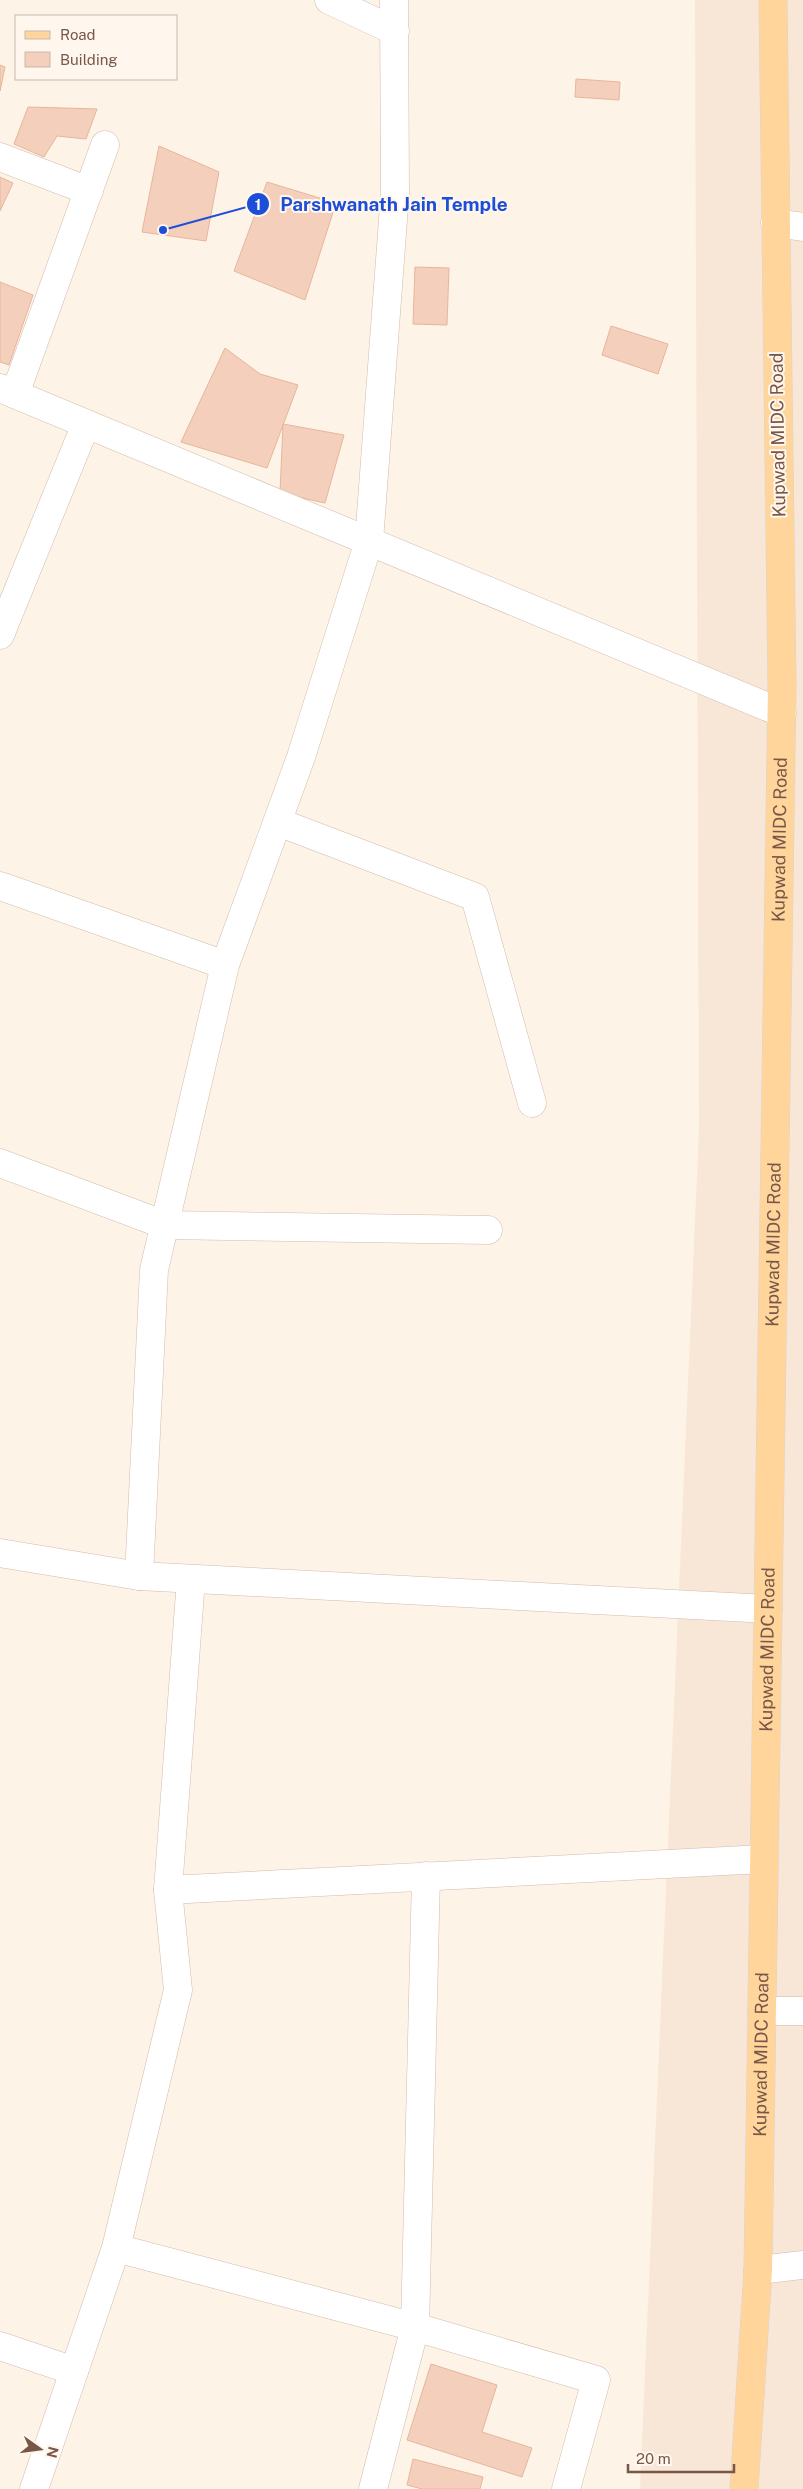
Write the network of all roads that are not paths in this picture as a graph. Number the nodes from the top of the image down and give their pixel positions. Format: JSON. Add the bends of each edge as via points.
{"nodes":[{"id":1,"x":329,"y":0,"type":"edge"},
{"id":2,"x":394,"y":0,"type":"edge"},
{"id":3,"x":773,"y":0,"type":"edge"},
{"id":4,"x":394,"y":31,"type":"junction"},
{"id":5,"x":105,"y":145,"type":"dead end"},
{"id":6,"x":0,"y":158,"type":"edge"},
{"id":7,"x":89,"y":191,"type":"junction"},
{"id":8,"x":775,"y":224,"type":"junction"},
{"id":9,"x":803,"y":227,"type":"edge"},
{"id":10,"x":7,"y":391,"type":"edge"},
{"id":11,"x":86,"y":424,"type":"junction"},
{"id":12,"x":370,"y":542,"type":"junction"},
{"id":13,"x":0,"y":634,"type":"edge"},
{"id":14,"x":782,"y":713,"type":"junction"},
{"id":15,"x":278,"y":822,"type":"junction"},
{"id":16,"x":0,"y":886,"type":"edge"},
{"id":17,"x":226,"y":965,"type":"junction"},
{"id":18,"x":532,"y":1103,"type":"dead end"},
{"id":19,"x":0,"y":1163,"type":"edge"},
{"id":20,"x":165,"y":1225,"type":"junction"},
{"id":21,"x":488,"y":1230,"type":"dead end"},
{"id":22,"x":0,"y":1553,"type":"edge"},
{"id":23,"x":139,"y":1576,"type":"junction"},
{"id":24,"x":190,"y":1579,"type":"junction"},
{"id":25,"x":768,"y":1609,"type":"junction"},
{"id":26,"x":764,"y":1859,"type":"junction"},
{"id":27,"x":426,"y":1876,"type":"junction"},
{"id":28,"x":168,"y":1890,"type":"junction"},
{"id":29,"x":762,"y":2011,"type":"junction"},
{"id":30,"x":803,"y":2011,"type":"edge"},
{"id":31,"x":116,"y":2248,"type":"junction"},
{"id":32,"x":803,"y":2265,"type":"edge"},
{"id":33,"x":758,"y":2270,"type":"junction"},
{"id":34,"x":415,"y":2327,"type":"junction"},
{"id":35,"x":0,"y":2346,"type":"edge"},
{"id":36,"x":74,"y":2371,"type":"junction"},
{"id":37,"x":34,"y":2489,"type":"edge"},
{"id":38,"x":373,"y":2489,"type":"edge"},
{"id":39,"x":566,"y":2489,"type":"edge"},
{"id":40,"x":744,"y":2489,"type":"edge"}],
"edges":[{"from":1,"to":4,"type":"street"},
{"from":2,"to":4,"type":"street"},
{"from":3,"to":8,"type":"main road","name":"Kupwad MIDC Road"},
{"from":4,"to":12,"type":"street","via":[[395,193]]},
{"from":5,"to":7,"type":"street"},
{"from":6,"to":7,"type":"street"},
{"from":7,"to":10,"type":"street"},
{"from":8,"to":9,"type":"street"},
{"from":8,"to":14,"type":"main road","name":"Kupwad MIDC Road"},
{"from":10,"to":11,"type":"street"},
{"from":11,"to":12,"type":"street"},
{"from":11,"to":13,"type":"street"},
{"from":12,"to":14,"type":"street"},
{"from":12,"to":15,"type":"street"},
{"from":14,"to":25,"type":"main road","name":"Kupwad MIDC Road"},
{"from":15,"to":17,"type":"street"},
{"from":15,"to":18,"type":"street","via":[[474,896]]},
{"from":16,"to":17,"type":"street"},
{"from":17,"to":20,"type":"street"},
{"from":19,"to":20,"type":"street"},
{"from":20,"to":21,"type":"street"},
{"from":20,"to":23,"type":"street","via":[[154,1270]]},
{"from":22,"to":23,"type":"street"},
{"from":23,"to":24,"type":"street"},
{"from":24,"to":25,"type":"street"},
{"from":24,"to":28,"type":"street"},
{"from":25,"to":26,"type":"main road","name":"Kupwad MIDC Road"},
{"from":26,"to":27,"type":"street"},
{"from":26,"to":29,"type":"main road","name":"Kupwad MIDC Road"},
{"from":27,"to":28,"type":"street"},
{"from":27,"to":34,"type":"street"},
{"from":28,"to":31,"type":"street","via":[[178,1990]]},
{"from":29,"to":30,"type":"street"},
{"from":29,"to":33,"type":"main road","name":"Kupwad MIDC Road"},
{"from":31,"to":34,"type":"street"},
{"from":31,"to":36,"type":"street"},
{"from":32,"to":33,"type":"street"},
{"from":33,"to":40,"type":"main road","name":"Kupwad MIDC Road"},
{"from":34,"to":38,"type":"street"},
{"from":34,"to":39,"type":"street","via":[[596,2380]]},
{"from":35,"to":36,"type":"street"},
{"from":36,"to":37,"type":"street"}]}
